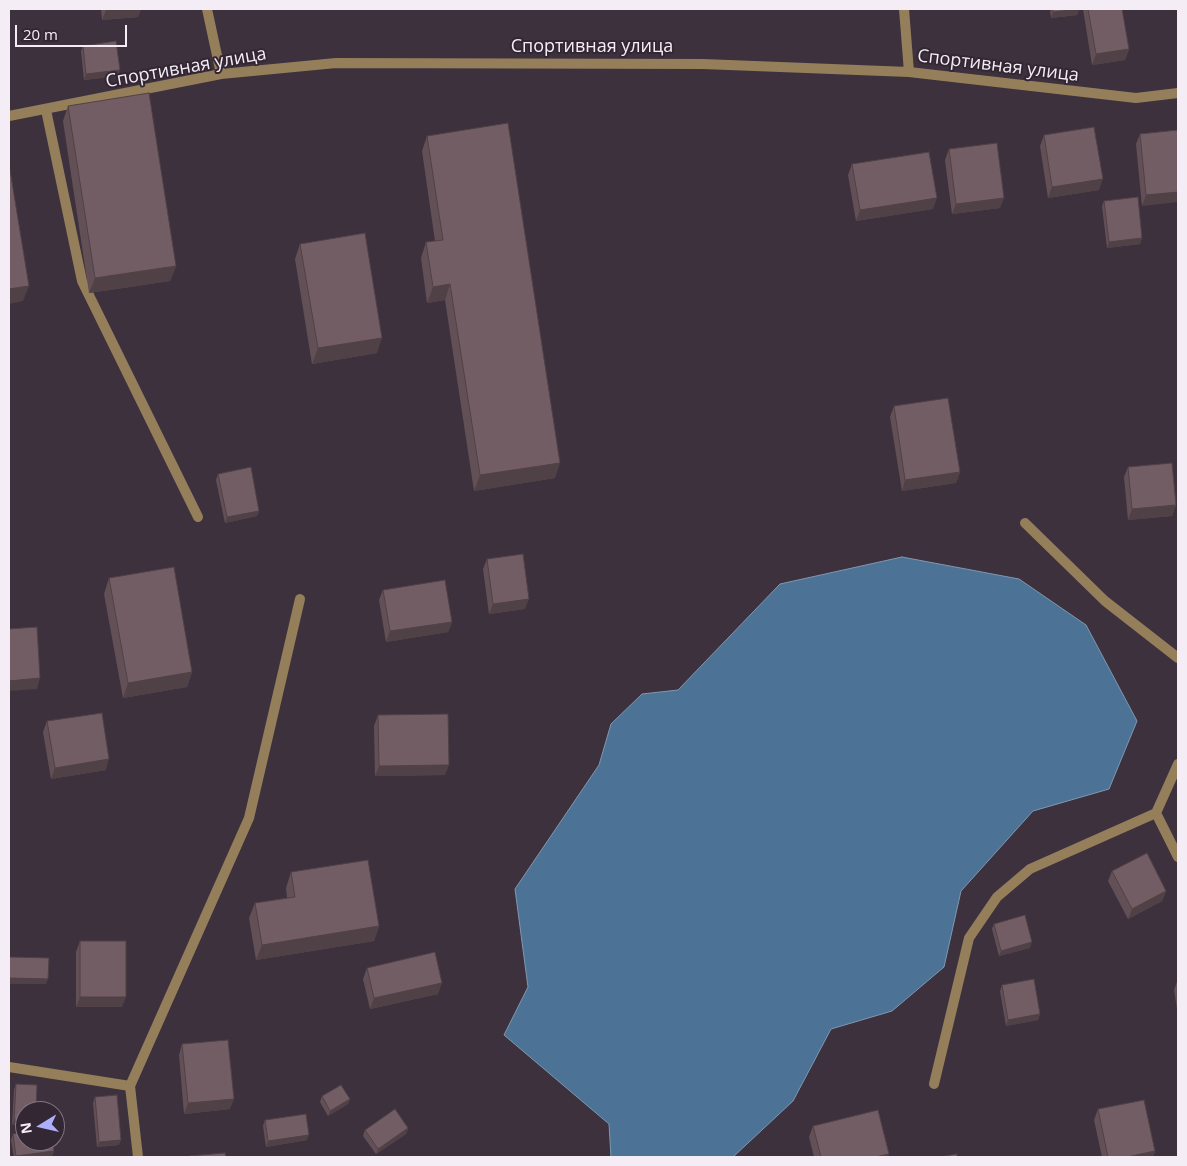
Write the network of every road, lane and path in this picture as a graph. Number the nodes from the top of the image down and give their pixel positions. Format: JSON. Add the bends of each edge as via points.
{"nodes":[{"id":1,"x":207,"y":9,"type":"edge"},
{"id":2,"x":904,"y":9,"type":"edge"},
{"id":3,"x":909,"y":72,"type":"junction"},
{"id":4,"x":221,"y":74,"type":"junction"},
{"id":5,"x":1178,"y":93,"type":"edge"},
{"id":6,"x":46,"y":110,"type":"junction"},
{"id":7,"x":9,"y":116,"type":"edge"},
{"id":8,"x":198,"y":517,"type":"dead end"},
{"id":9,"x":1025,"y":523,"type":"dead end"},
{"id":10,"x":300,"y":599,"type":"dead end"},
{"id":11,"x":1178,"y":658,"type":"edge"},
{"id":12,"x":1178,"y":764,"type":"edge"},
{"id":13,"x":1156,"y":812,"type":"junction"},
{"id":14,"x":1178,"y":857,"type":"edge"},
{"id":15,"x":9,"y":1067,"type":"edge"},
{"id":16,"x":934,"y":1084,"type":"dead end"},
{"id":17,"x":130,"y":1086,"type":"junction"},
{"id":18,"x":138,"y":1157,"type":"edge"}],
"edges":[{"from":1,"to":4,"type":"street"},
{"from":2,"to":3,"type":"street"},
{"from":3,"to":4,"type":"street","name":"Спортивная улица","via":[[703,64],[336,63]]},
{"from":3,"to":5,"type":"street","name":"Спортивная улица","via":[[1136,98]]},
{"from":4,"to":6,"type":"street","name":"Спортивная улица"},
{"from":6,"to":7,"type":"street","name":"Спортивная улица"},
{"from":6,"to":8,"type":"street","via":[[82,281]]},
{"from":9,"to":11,"type":"street","via":[[1105,601]]},
{"from":10,"to":17,"type":"street","via":[[249,818]]},
{"from":12,"to":13,"type":"street"},
{"from":13,"to":14,"type":"street"},
{"from":13,"to":16,"type":"street","via":[[1030,869],[997,897],[969,938]]},
{"from":15,"to":17,"type":"street"},
{"from":17,"to":18,"type":"street"}]}
